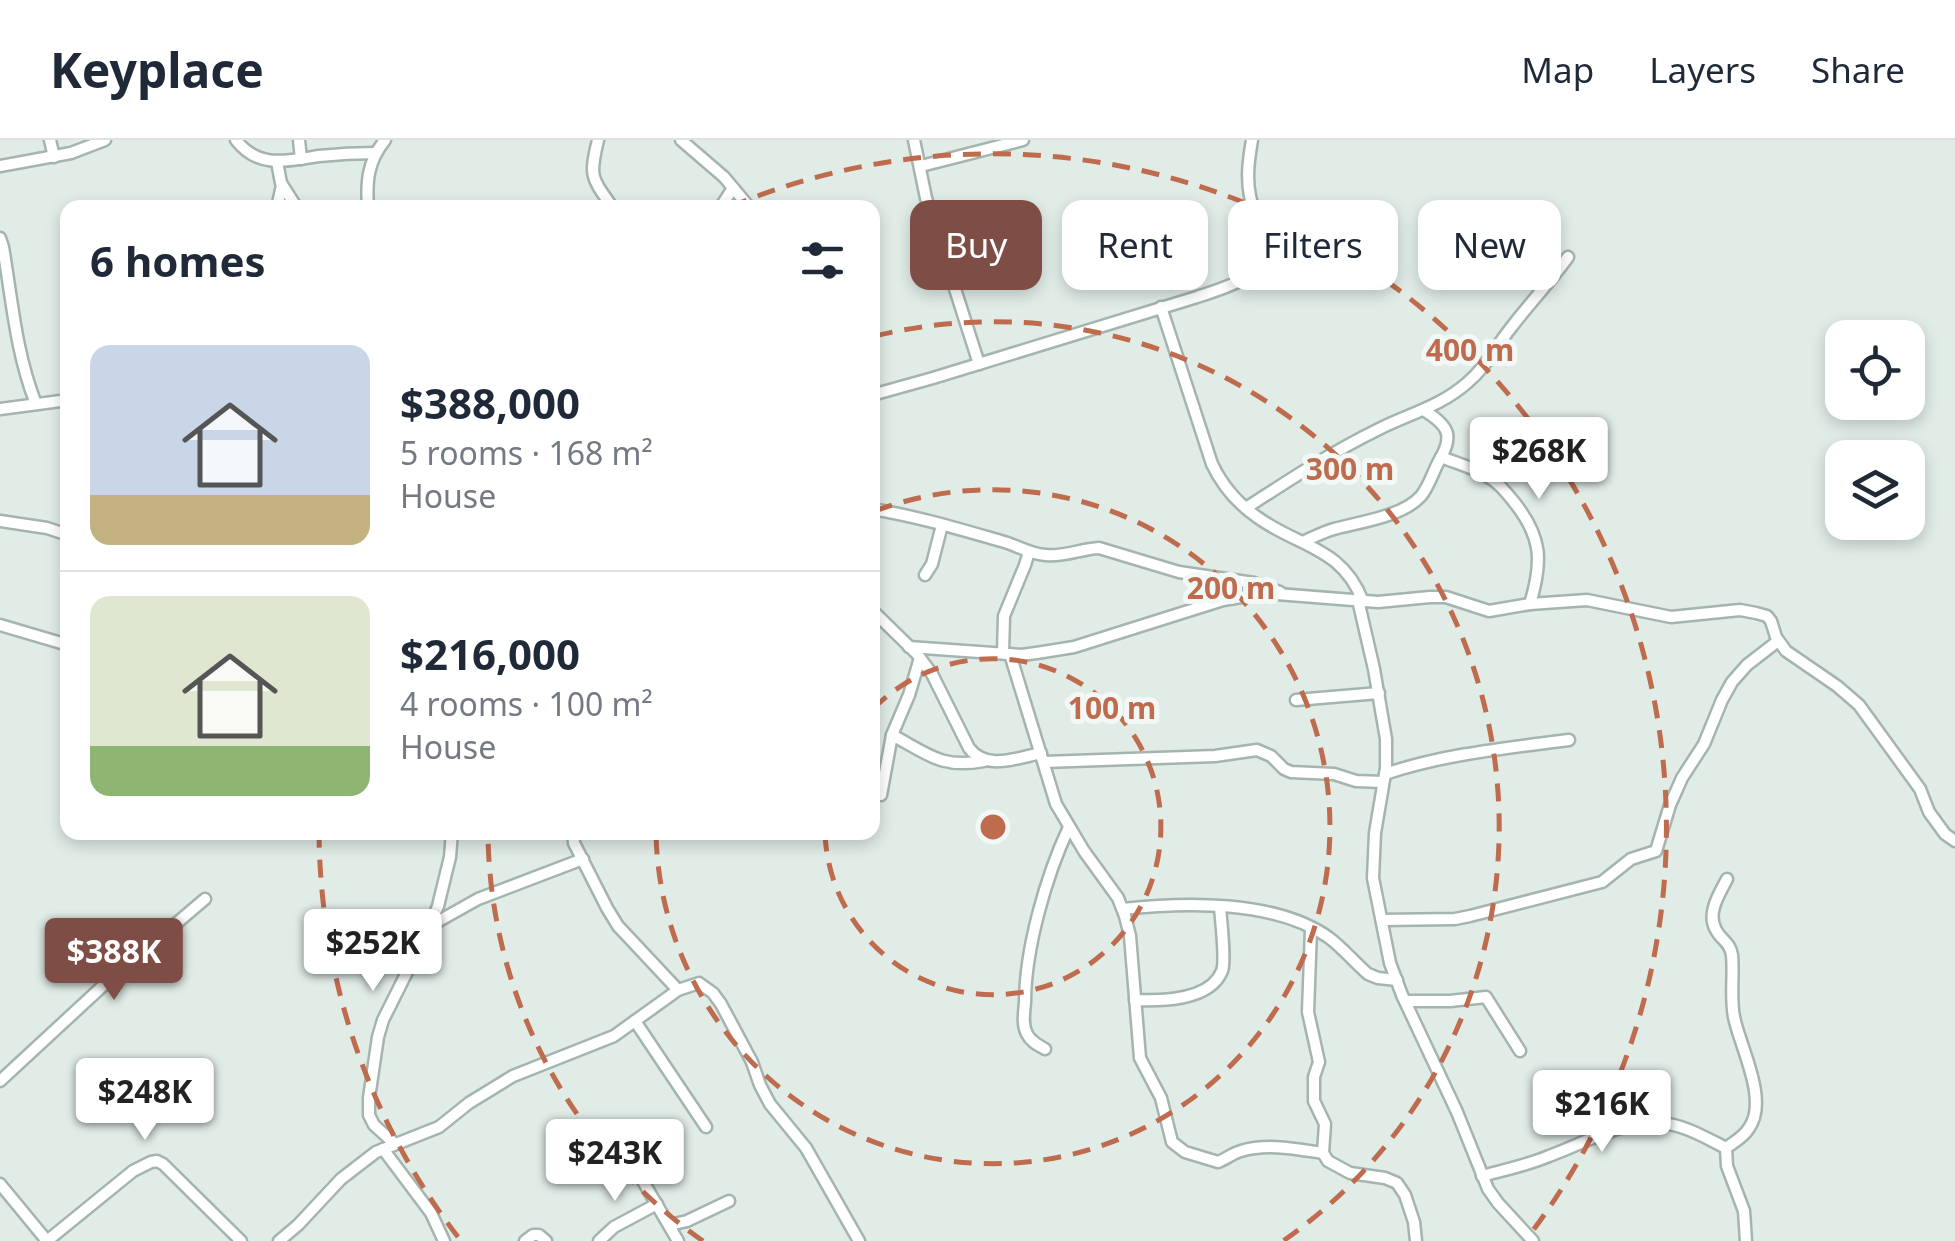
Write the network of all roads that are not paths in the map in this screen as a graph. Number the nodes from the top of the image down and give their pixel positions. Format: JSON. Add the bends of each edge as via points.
{"nodes":[{"id":1,"x":50,"y":140,"type":"edge"},
{"id":2,"x":106,"y":140,"type":"edge"},
{"id":3,"x":236,"y":140,"type":"edge"},
{"id":4,"x":299,"y":140,"type":"edge"},
{"id":5,"x":385,"y":140,"type":"edge"},
{"id":6,"x":598,"y":140,"type":"edge"},
{"id":7,"x":681,"y":140,"type":"edge"},
{"id":8,"x":914,"y":140,"type":"edge"},
{"id":9,"x":973,"y":140,"type":"edge"},
{"id":10,"x":1024,"y":140,"type":"edge"},
{"id":11,"x":1252,"y":140,"type":"edge"},
{"id":12,"x":376,"y":152,"type":"junction"},
{"id":13,"x":54,"y":156,"type":"junction"},
{"id":14,"x":959,"y":157,"type":"junction"},
{"id":15,"x":302,"y":159,"type":"junction"},
{"id":16,"x":277,"y":162,"type":"junction"},
{"id":17,"x":0,"y":166,"type":"edge"},
{"id":18,"x":921,"y":166,"type":"junction"},
{"id":19,"x":282,"y":185,"type":"junction"},
{"id":20,"x":733,"y":188,"type":"junction"},
{"id":21,"x":279,"y":200,"type":"edge"},
{"id":22,"x":292,"y":200,"type":"edge"},
{"id":23,"x":368,"y":200,"type":"edge"},
{"id":24,"x":609,"y":200,"type":"edge"},
{"id":25,"x":725,"y":200,"type":"edge"},
{"id":26,"x":743,"y":200,"type":"edge"},
{"id":27,"x":0,"y":238,"type":"edge"},
{"id":28,"x":1568,"y":257,"type":"dead end"},
{"id":29,"x":1161,"y":307,"type":"junction"},
{"id":30,"x":980,"y":364,"type":"junction"},
{"id":31,"x":880,"y":393,"type":"edge"},
{"id":32,"x":60,"y":401,"type":"edge"},
{"id":33,"x":36,"y":404,"type":"junction"},
{"id":34,"x":0,"y":410,"type":"edge"},
{"id":35,"x":1424,"y":411,"type":"junction"},
{"id":36,"x":1442,"y":458,"type":"junction"},
{"id":37,"x":1246,"y":508,"type":"junction"},
{"id":38,"x":880,"y":511,"type":"edge"},
{"id":39,"x":0,"y":521,"type":"edge"},
{"id":40,"x":942,"y":526,"type":"junction"},
{"id":41,"x":60,"y":532,"type":"edge"},
{"id":42,"x":1305,"y":542,"type":"junction"},
{"id":43,"x":1028,"y":552,"type":"junction"},
{"id":44,"x":925,"y":575,"type":"dead end"},
{"id":45,"x":1285,"y":594,"type":"junction"},
{"id":46,"x":1361,"y":601,"type":"junction"},
{"id":47,"x":1530,"y":604,"type":"junction"},
{"id":48,"x":880,"y":618,"type":"edge"},
{"id":49,"x":0,"y":625,"type":"edge"},
{"id":50,"x":1778,"y":640,"type":"junction"},
{"id":51,"x":60,"y":643,"type":"edge"},
{"id":52,"x":910,"y":647,"type":"junction"},
{"id":53,"x":1006,"y":653,"type":"junction"},
{"id":54,"x":920,"y":658,"type":"junction"},
{"id":55,"x":1379,"y":693,"type":"junction"},
{"id":56,"x":1296,"y":700,"type":"dead end"},
{"id":57,"x":892,"y":735,"type":"junction"},
{"id":58,"x":1568,"y":740,"type":"dead end"},
{"id":59,"x":1042,"y":758,"type":"junction"},
{"id":60,"x":985,"y":761,"type":"junction"},
{"id":61,"x":1384,"y":778,"type":"junction"},
{"id":62,"x":881,"y":795,"type":"dead end"},
{"id":63,"x":1070,"y":827,"type":"junction"},
{"id":64,"x":451,"y":840,"type":"edge"},
{"id":65,"x":574,"y":840,"type":"edge"},
{"id":66,"x":1955,"y":841,"type":"edge"},
{"id":67,"x":583,"y":859,"type":"junction"},
{"id":68,"x":1727,"y":879,"type":"dead end"},
{"id":69,"x":205,"y":899,"type":"dead end"},
{"id":70,"x":1220,"y":907,"type":"junction"},
{"id":71,"x":1123,"y":910,"type":"junction"},
{"id":72,"x":1382,"y":920,"type":"junction"},
{"id":73,"x":430,"y":926,"type":"junction"},
{"id":74,"x":1312,"y":928,"type":"junction"},
{"id":75,"x":1397,"y":980,"type":"junction"},
{"id":76,"x":678,"y":990,"type":"junction"},
{"id":77,"x":1136,"y":1000,"type":"junction"},
{"id":78,"x":1405,"y":1001,"type":"junction"},
{"id":79,"x":635,"y":1021,"type":"junction"},
{"id":80,"x":1045,"y":1049,"type":"dead end"},
{"id":81,"x":1520,"y":1051,"type":"dead end"},
{"id":82,"x":0,"y":1081,"type":"edge"},
{"id":83,"x":706,"y":1126,"type":"dead end"},
{"id":84,"x":389,"y":1146,"type":"junction"},
{"id":85,"x":1726,"y":1148,"type":"junction"},
{"id":86,"x":1323,"y":1153,"type":"junction"},
{"id":87,"x":640,"y":1176,"type":"dead end"},
{"id":88,"x":1482,"y":1176,"type":"junction"},
{"id":89,"x":0,"y":1184,"type":"edge"},
{"id":90,"x":729,"y":1201,"type":"dead end"},
{"id":91,"x":657,"y":1204,"type":"junction"},
{"id":92,"x":670,"y":1226,"type":"junction"},
{"id":93,"x":47,"y":1241,"type":"edge"},
{"id":94,"x":240,"y":1241,"type":"edge"},
{"id":95,"x":279,"y":1241,"type":"edge"},
{"id":96,"x":444,"y":1241,"type":"edge"},
{"id":97,"x":524,"y":1241,"type":"edge"},
{"id":98,"x":546,"y":1241,"type":"edge"},
{"id":99,"x":598,"y":1241,"type":"edge"},
{"id":100,"x":678,"y":1241,"type":"edge"},
{"id":101,"x":859,"y":1241,"type":"edge"},
{"id":102,"x":1416,"y":1241,"type":"edge"},
{"id":103,"x":1533,"y":1241,"type":"edge"},
{"id":104,"x":1746,"y":1241,"type":"edge"}],
"edges":[{"from":1,"to":13,"type":"street"},
{"from":2,"to":13,"type":"street"},
{"from":3,"to":16,"type":"street","via":[[251,155]]},
{"from":4,"to":15,"type":"street"},
{"from":5,"to":12,"type":"street"},
{"from":6,"to":24,"type":"street","via":[[593,176]]},
{"from":7,"to":20,"type":"street"},
{"from":8,"to":18,"type":"street"},
{"from":9,"to":14,"type":"street"},
{"from":10,"to":14,"type":"street"},
{"from":11,"to":29,"type":"street","via":[[1248,180],[1264,246],[1261,264],[1242,280]]},
{"from":12,"to":15,"type":"street"},
{"from":12,"to":23,"type":"street"},
{"from":13,"to":17,"type":"street"},
{"from":14,"to":18,"type":"street"},
{"from":15,"to":16,"type":"street"},
{"from":16,"to":19,"type":"street"},
{"from":18,"to":30,"type":"street"},
{"from":19,"to":21,"type":"street"},
{"from":19,"to":22,"type":"street"},
{"from":20,"to":25,"type":"street"},
{"from":20,"to":26,"type":"street"},
{"from":27,"to":33,"type":"street","via":[[21,359]]},
{"from":28,"to":35,"type":"street","via":[[1482,369]]},
{"from":29,"to":30,"type":"street"},
{"from":29,"to":37,"type":"street","via":[[1212,464]]},
{"from":30,"to":31,"type":"street"},
{"from":32,"to":33,"type":"street"},
{"from":33,"to":34,"type":"street"},
{"from":35,"to":36,"type":"street","via":[[1448,432]]},
{"from":35,"to":37,"type":"street","via":[[1318,462]]},
{"from":36,"to":42,"type":"street","via":[[1410,504]]},
{"from":36,"to":47,"type":"street","via":[[1488,476],[1529,521],[1540,563]]},
{"from":37,"to":42,"type":"street"},
{"from":38,"to":40,"type":"street"},
{"from":39,"to":41,"type":"street"},
{"from":40,"to":43,"type":"street"},
{"from":40,"to":44,"type":"street"},
{"from":42,"to":46,"type":"street","via":[[1341,566]]},
{"from":43,"to":45,"type":"street","via":[[1065,556],[1099,548]]},
{"from":43,"to":53,"type":"street","via":[[1004,616]]},
{"from":45,"to":46,"type":"street"},
{"from":45,"to":53,"type":"street","via":[[1223,600],[1074,647]]},
{"from":46,"to":47,"type":"street","via":[[1446,597],[1489,611]]},
{"from":46,"to":55,"type":"street"},
{"from":47,"to":50,"type":"street","via":[[1587,600],[1672,617],[1740,610],[1767,616]]},
{"from":48,"to":52,"type":"street"},
{"from":49,"to":51,"type":"street"},
{"from":50,"to":66,"type":"street","via":[[1858,705]]},
{"from":50,"to":72,"type":"street","via":[[1732,682],[1682,778],[1656,852],[1631,859],[1602,882],[1456,920]]},
{"from":52,"to":53,"type":"street"},
{"from":52,"to":54,"type":"street"},
{"from":53,"to":59,"type":"street"},
{"from":54,"to":57,"type":"street"},
{"from":54,"to":60,"type":"street","via":[[969,748]]},
{"from":55,"to":56,"type":"street"},
{"from":55,"to":61,"type":"street"},
{"from":57,"to":60,"type":"street","via":[[944,762]]},
{"from":57,"to":62,"type":"street"},
{"from":58,"to":61,"type":"street","via":[[1413,764]]},
{"from":59,"to":60,"type":"street"},
{"from":59,"to":61,"type":"street","via":[[1257,750],[1290,772],[1356,782]]},
{"from":59,"to":63,"type":"street"},
{"from":61,"to":72,"type":"street","via":[[1373,878]]},
{"from":63,"to":71,"type":"street"},
{"from":63,"to":80,"type":"street","via":[[1052,869],[1025,980],[1025,1028]]},
{"from":64,"to":73,"type":"street"},
{"from":65,"to":67,"type":"street"},
{"from":67,"to":73,"type":"street","via":[[478,899]]},
{"from":67,"to":76,"type":"street","via":[[618,926]]},
{"from":68,"to":85,"type":"street","via":[[1713,920],[1732,953],[1732,1002],[1756,1114]]},
{"from":69,"to":82,"type":"street"},
{"from":70,"to":71,"type":"street"},
{"from":70,"to":74,"type":"street"},
{"from":70,"to":77,"type":"street","via":[[1223,970],[1216,979],[1178,999]]},
{"from":71,"to":77,"type":"street"},
{"from":72,"to":75,"type":"street"},
{"from":73,"to":84,"type":"street","via":[[378,1038],[370,1115]]},
{"from":74,"to":75,"type":"street","via":[[1368,974]]},
{"from":74,"to":86,"type":"street","via":[[1308,1012]]},
{"from":75,"to":78,"type":"street"},
{"from":76,"to":79,"type":"street"},
{"from":76,"to":101,"type":"street","via":[[698,983],[722,1004],[770,1104],[806,1148]]},
{"from":77,"to":86,"type":"street","via":[[1140,1058],[1162,1098],[1175,1146],[1218,1162],[1255,1148]]},
{"from":78,"to":81,"type":"street","via":[[1486,997]]},
{"from":78,"to":88,"type":"street"},
{"from":79,"to":83,"type":"street"},
{"from":79,"to":84,"type":"street","via":[[606,1040],[513,1076],[439,1127]]},
{"from":84,"to":95,"type":"street","via":[[341,1179]]},
{"from":84,"to":96,"type":"street"},
{"from":85,"to":88,"type":"street","via":[[1662,1123],[1634,1126]]},
{"from":85,"to":104,"type":"street"},
{"from":86,"to":102,"type":"street","via":[[1350,1174],[1397,1184],[1411,1210]]},
{"from":87,"to":91,"type":"street"},
{"from":88,"to":103,"type":"street"},
{"from":89,"to":93,"type":"street"},
{"from":90,"to":92,"type":"street"},
{"from":91,"to":92,"type":"street"},
{"from":91,"to":99,"type":"street"},
{"from":92,"to":100,"type":"street"},
{"from":93,"to":94,"type":"street","via":[[133,1171],[157,1161]]},
{"from":97,"to":98,"type":"street","via":[[533,1235]]}]}
